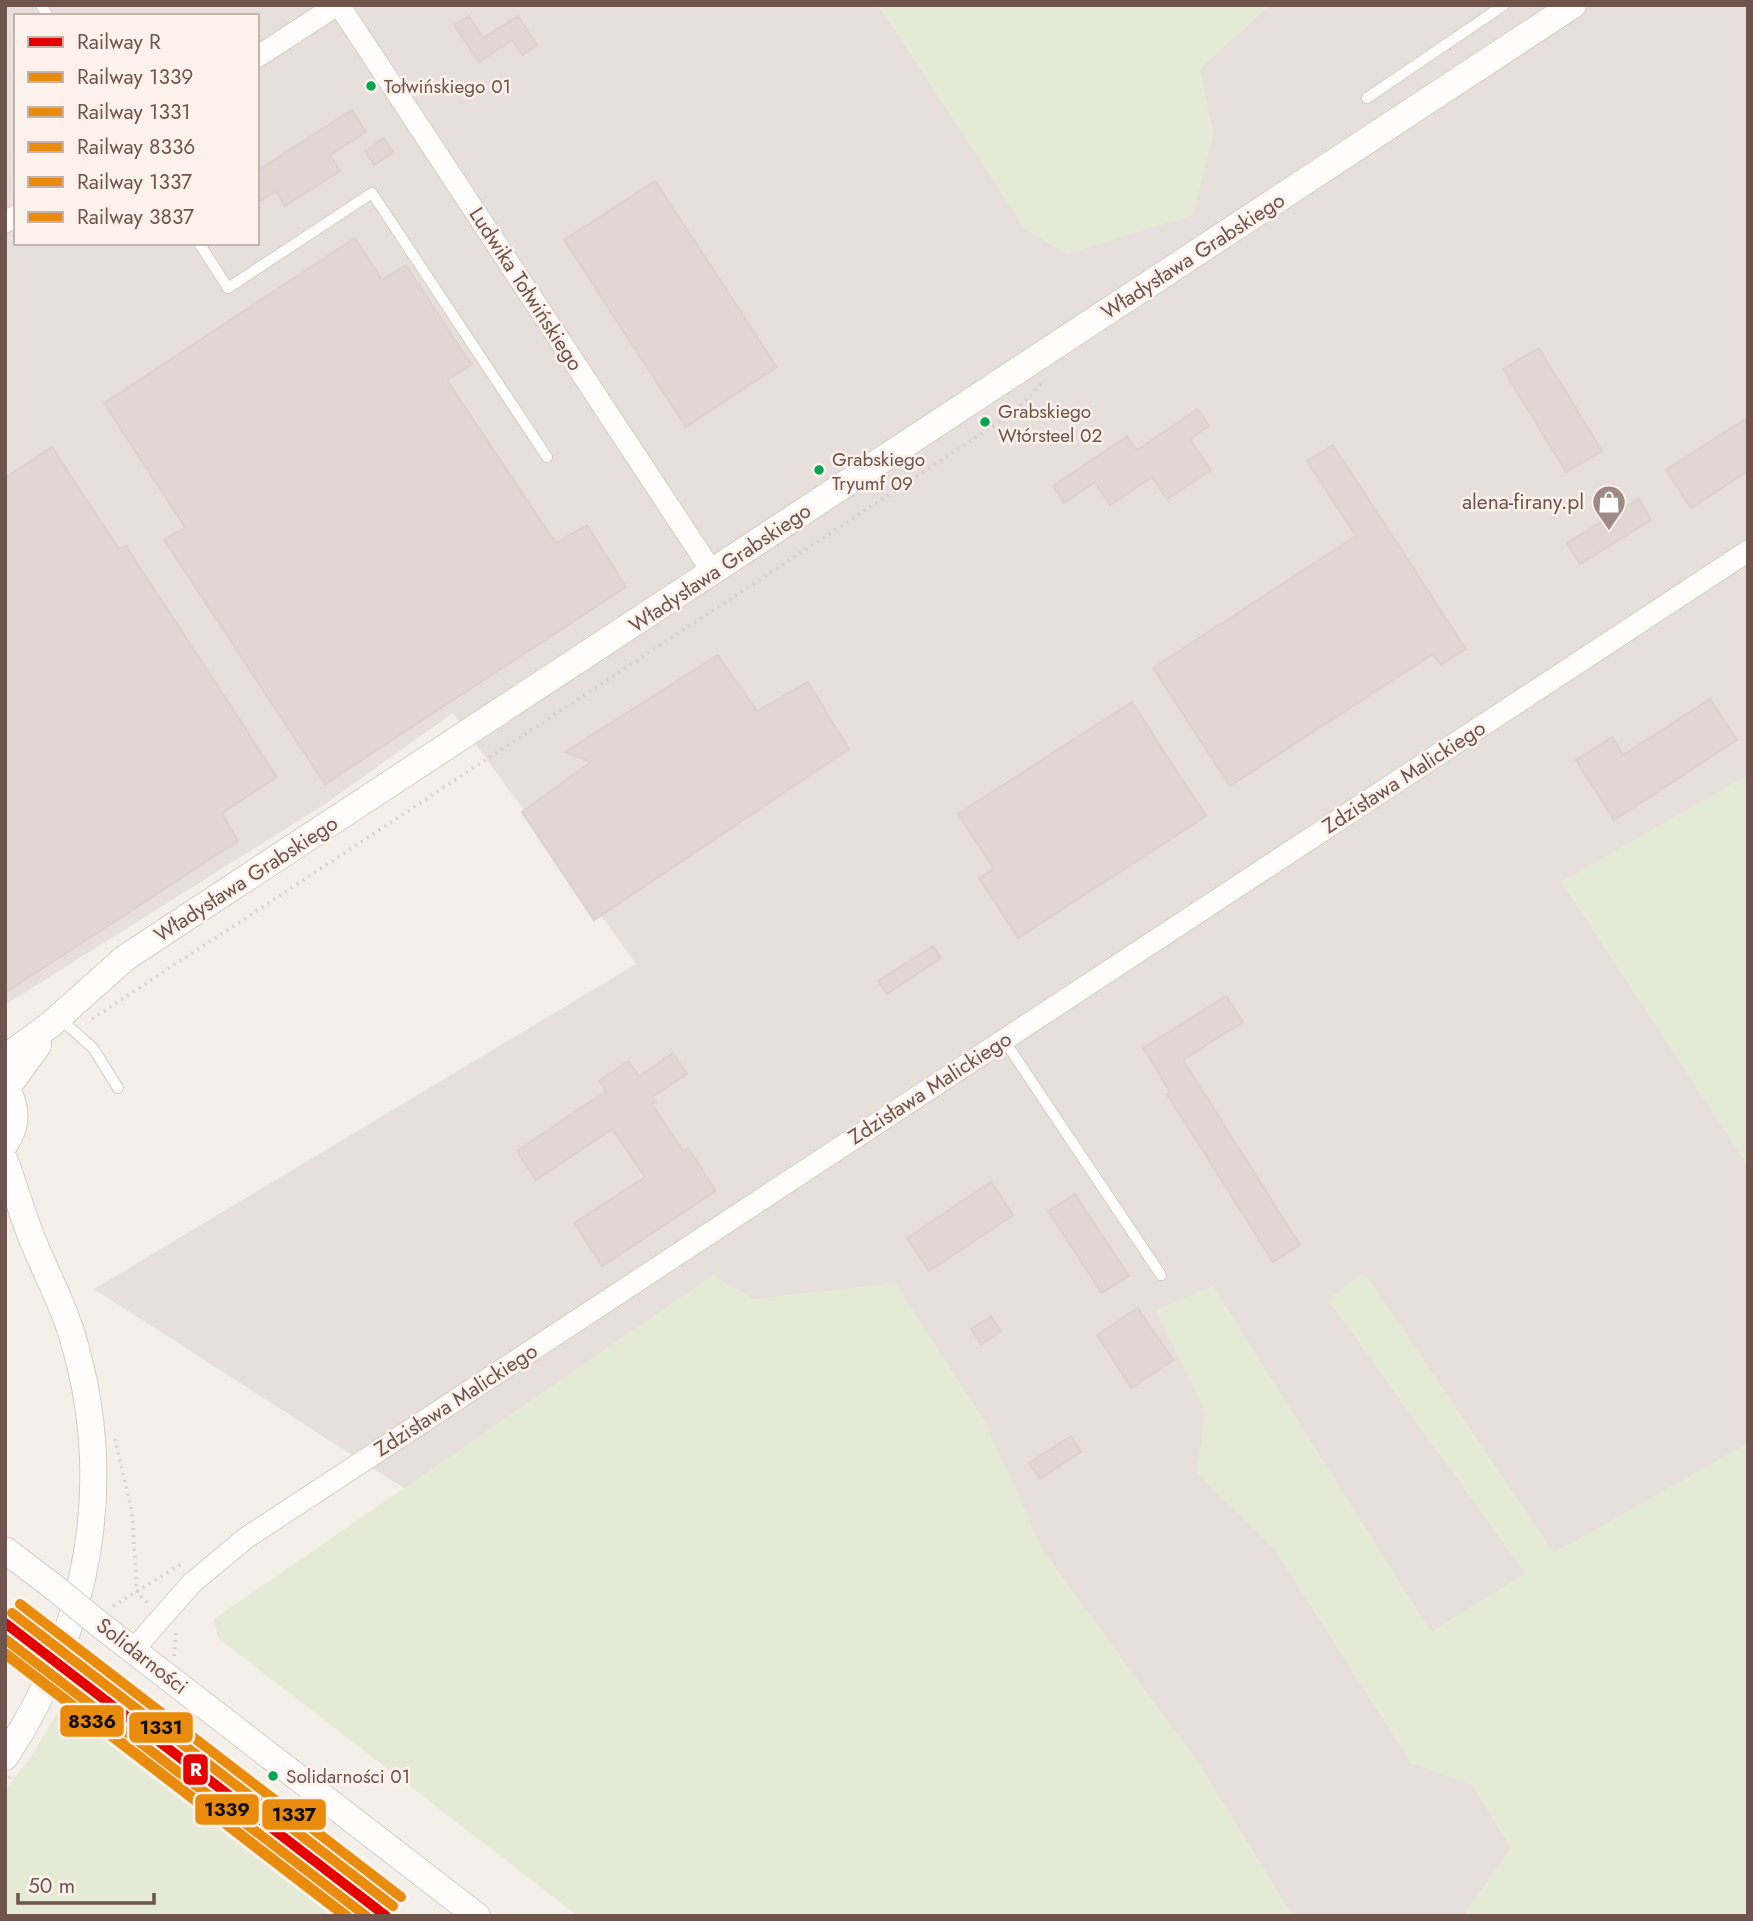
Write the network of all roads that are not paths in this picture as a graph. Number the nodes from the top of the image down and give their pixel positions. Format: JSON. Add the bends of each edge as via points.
{"nodes":[{"id":1,"x":338,"y":5,"type":"edge"},
{"id":2,"x":1504,"y":5,"type":"edge"},
{"id":3,"x":1573,"y":5,"type":"edge"},
{"id":4,"x":259,"y":56,"type":"edge"},
{"id":5,"x":1367,"y":98,"type":"dead end"},
{"id":6,"x":200,"y":245,"type":"edge"},
{"id":7,"x":547,"y":457,"type":"dead end"},
{"id":8,"x":1748,"y":551,"type":"edge"},
{"id":9,"x":713,"y":573,"type":"junction"},
{"id":10,"x":61,"y":1025,"type":"junction"},
{"id":11,"x":1004,"y":1040,"type":"junction"},
{"id":12,"x":5,"y":1058,"type":"edge"},
{"id":13,"x":6,"y":1087,"type":"edge"},
{"id":14,"x":118,"y":1088,"type":"dead end"},
{"id":15,"x":5,"y":1144,"type":"edge"},
{"id":16,"x":5,"y":1161,"type":"edge"},
{"id":17,"x":5,"y":1200,"type":"edge"},
{"id":18,"x":33,"y":1241,"type":"junction"},
{"id":19,"x":1161,"y":1275,"type":"dead end"},
{"id":20,"x":5,"y":1550,"type":"edge"},
{"id":21,"x":134,"y":1650,"type":"junction"},
{"id":22,"x":5,"y":1756,"type":"edge"},
{"id":23,"x":477,"y":1916,"type":"edge"}],
"edges":[{"from":1,"to":4,"type":"street"},
{"from":1,"to":9,"type":"street","name":"Ludwika Tołwińskiego"},
{"from":2,"to":5,"type":"lane"},
{"from":3,"to":9,"type":"street","name":"Władysława Grabskiego"},
{"from":6,"to":7,"type":"lane","via":[[228,288],[372,193]]},
{"from":8,"to":11,"type":"street","name":"Zdzisława Malickiego"},
{"from":9,"to":10,"type":"street","name":"Władysława Grabskiego","via":[[125,958]]},
{"from":10,"to":12,"type":"street","name":"Władysława Grabskiego"},
{"from":10,"to":13,"type":"street","name":"Władysława Grabskiego"},
{"from":10,"to":14,"type":"lane","via":[[93,1048]]},
{"from":11,"to":19,"type":"lane"},
{"from":11,"to":21,"type":"street","name":"Zdzisława Malickiego","via":[[239,1542],[192,1583]]},
{"from":13,"to":15,"type":"street","via":[[15,1119]]},
{"from":16,"to":18,"type":"street"},
{"from":17,"to":18,"type":"street"},
{"from":18,"to":22,"type":"street","via":[[53,1282],[83,1379],[91,1440],[92,1517],[63,1650],[42,1698]]},
{"from":20,"to":21,"type":"street","name":"Solidarności","bridge":true,"via":[[55,1588],[104,1616]]},
{"from":21,"to":23,"type":"street","name":"Solidarności"}]}
